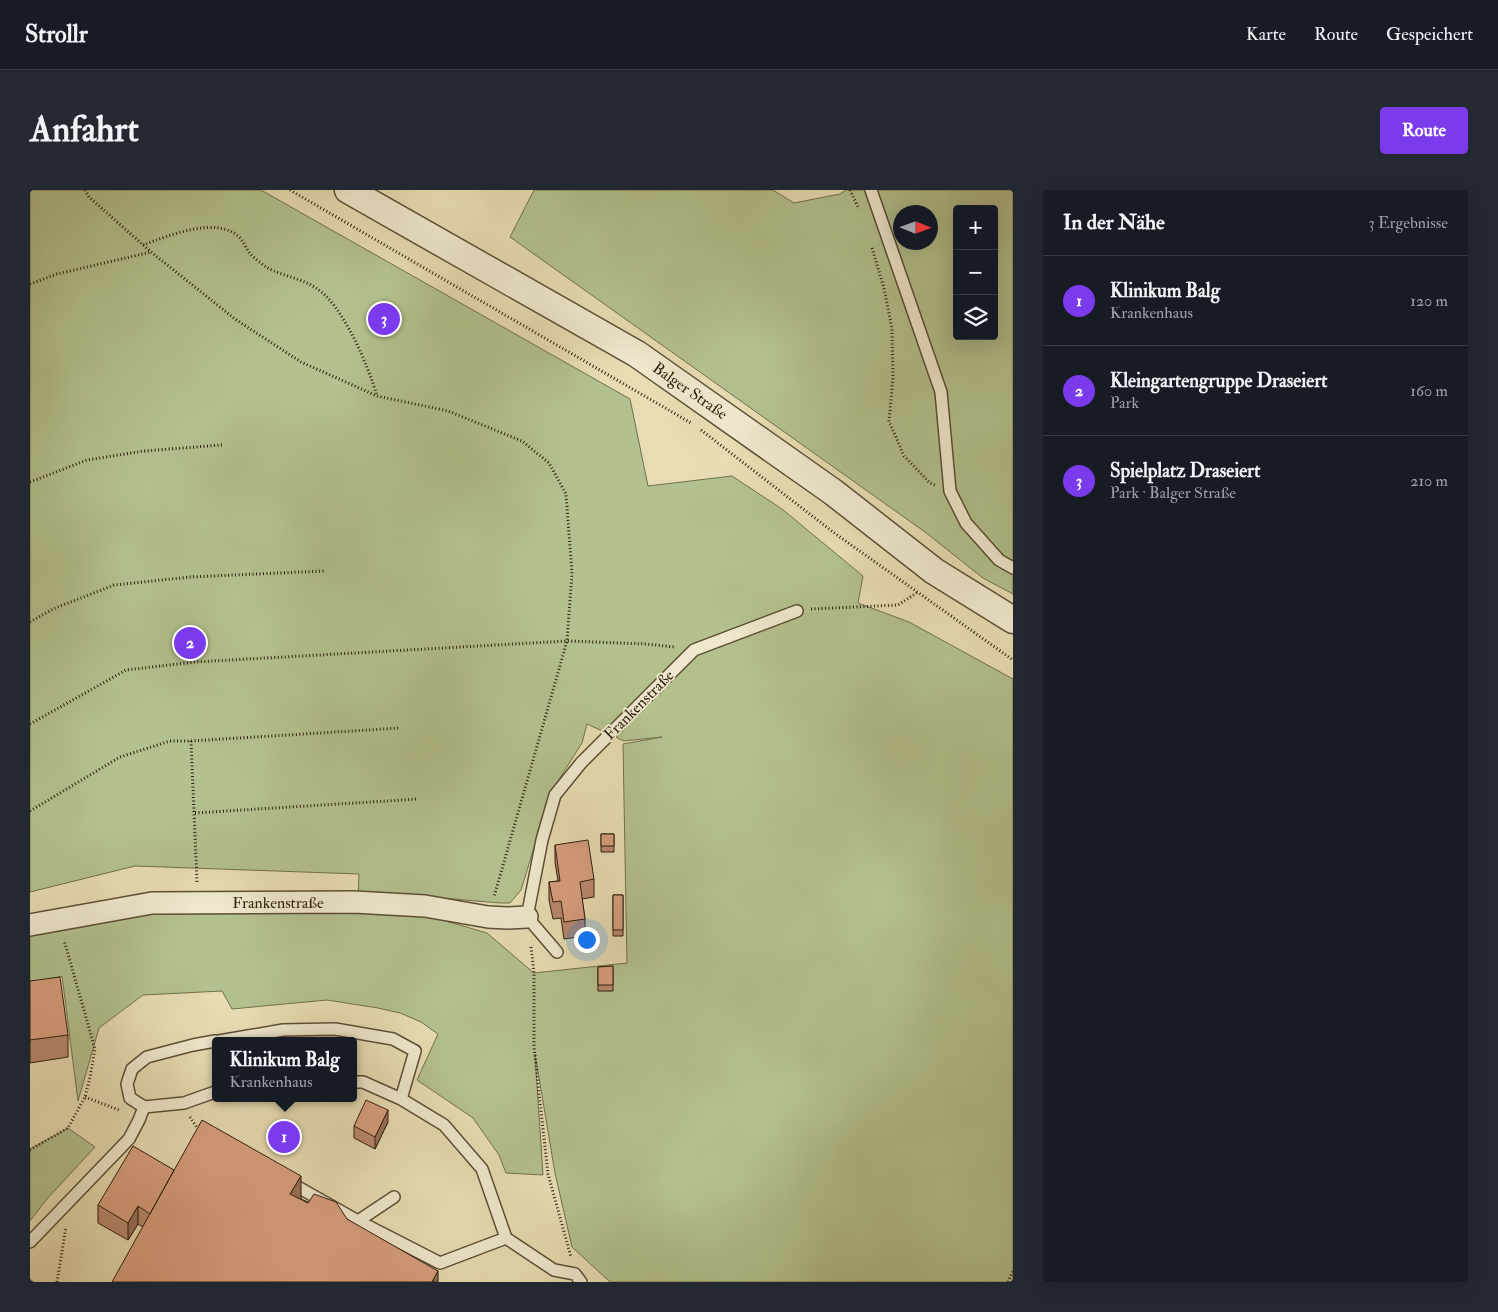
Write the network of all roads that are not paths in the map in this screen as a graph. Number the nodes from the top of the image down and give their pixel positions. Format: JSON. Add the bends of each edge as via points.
{"nodes":[{"id":1,"x":348,"y":190,"type":"edge"},
{"id":2,"x":870,"y":190,"type":"edge"},
{"id":3,"x":1013,"y":568,"type":"edge"},
{"id":4,"x":798,"y":611,"type":"road end"},
{"id":5,"x":1013,"y":620,"type":"edge"},
{"id":6,"x":527,"y":917,"type":"junction"},
{"id":7,"x":30,"y":925,"type":"edge"},
{"id":8,"x":557,"y":952,"type":"dead end"},
{"id":9,"x":241,"y":1037,"type":"edge"},
{"id":10,"x":212,"y":1042,"type":"edge"},
{"id":11,"x":357,"y":1082,"type":"edge"},
{"id":12,"x":212,"y":1093,"type":"edge"},
{"id":13,"x":401,"y":1099,"type":"junction"},
{"id":14,"x":144,"y":1107,"type":"junction"},
{"id":15,"x":275,"y":1175,"type":"edge"},
{"id":16,"x":394,"y":1197,"type":"dead end"},
{"id":17,"x":358,"y":1221,"type":"junction"},
{"id":18,"x":506,"y":1238,"type":"junction"},
{"id":19,"x":30,"y":1242,"type":"edge"},
{"id":20,"x":578,"y":1278,"type":"edge"}],
"edges":[{"from":1,"to":5,"type":"street","name":"Balger Straße","via":[[637,354],[833,492],[934,571]]},
{"from":2,"to":3,"type":"lane","via":[[941,392],[950,491],[966,524],[999,560]]},
{"from":4,"to":6,"type":"lane","name":"Frankenstraße","via":[[694,650],[581,763],[555,795],[542,840]]},
{"from":6,"to":7,"type":"street","name":"Frankenstraße","via":[[488,917],[425,906],[354,902],[152,903]]},
{"from":6,"to":8,"type":"lane"},
{"from":9,"to":13,"type":"lane","via":[[284,1030],[335,1029],[394,1039],[415,1051]]},
{"from":10,"to":14,"type":"lane","via":[[147,1057],[132,1069],[127,1084],[130,1098]]},
{"from":11,"to":13,"type":"lane"},
{"from":12,"to":14,"type":"lane","via":[[184,1103]]},
{"from":13,"to":18,"type":"lane","via":[[444,1126],[482,1169]]},
{"from":14,"to":19,"type":"lane","via":[[129,1139]]},
{"from":15,"to":17,"type":"lane"},
{"from":16,"to":17,"type":"lane"},
{"from":17,"to":18,"type":"lane","via":[[440,1263]]},
{"from":18,"to":20,"type":"lane","via":[[554,1270]]}]}
